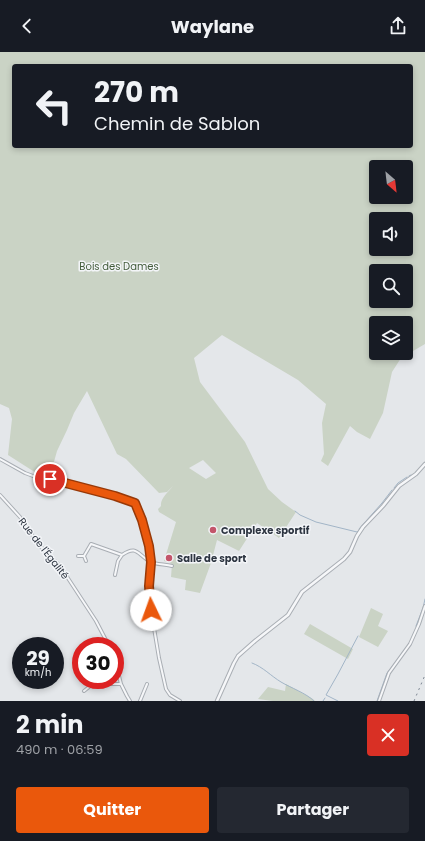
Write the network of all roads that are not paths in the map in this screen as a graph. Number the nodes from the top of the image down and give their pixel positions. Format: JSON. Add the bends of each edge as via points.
{"nodes":[{"id":1,"x":0,"y":459,"type":"edge"},
{"id":2,"x":425,"y":464,"type":"edge"},
{"id":3,"x":0,"y":495,"type":"edge"},
{"id":4,"x":122,"y":555,"type":"junction"},
{"id":5,"x":78,"y":556,"type":"dead end"},
{"id":6,"x":84,"y":556,"type":"junction"},
{"id":7,"x":86,"y":561,"type":"dead end"},
{"id":8,"x":151,"y":562,"type":"junction"},
{"id":9,"x":172,"y":566,"type":"dead end"},
{"id":10,"x":115,"y":575,"type":"dead end"},
{"id":11,"x":425,"y":606,"type":"edge"},
{"id":12,"x":104,"y":637,"type":"edge"},
{"id":13,"x":147,"y":684,"type":"dead end"},
{"id":14,"x":86,"y":689,"type":"edge"},
{"id":15,"x":124,"y":689,"type":"edge"},
{"id":16,"x":84,"y":691,"type":"dead end"},
{"id":17,"x":130,"y":701,"type":"edge"},
{"id":18,"x":140,"y":701,"type":"edge"},
{"id":19,"x":180,"y":701,"type":"edge"},
{"id":20,"x":217,"y":701,"type":"edge"},
{"id":21,"x":379,"y":701,"type":"edge"}],
"edges":[{"from":1,"to":8,"type":"street","via":[[38,478],[50,479],[135,503],[142,520]]},
{"from":2,"to":20,"type":"street","via":[[399,486],[363,527],[344,559],[302,592],[288,615],[238,656]]},
{"from":3,"to":12,"type":"street","name":"Rue de l'Égalité","via":[[39,545],[60,566]]},
{"from":4,"to":6,"type":"street","via":[[91,544]]},
{"from":4,"to":8,"type":"street","via":[[131,550],[137,551]]},
{"from":4,"to":10,"type":"street"},
{"from":5,"to":6,"type":"street"},
{"from":6,"to":7,"type":"street"},
{"from":8,"to":9,"type":"street"},
{"from":8,"to":19,"type":"street","via":[[151,610],[159,658],[166,689]]},
{"from":11,"to":21,"type":"street","via":[[410,644],[389,673]]},
{"from":13,"to":18,"type":"street"},
{"from":14,"to":16,"type":"street"},
{"from":15,"to":17,"type":"street"}]}
